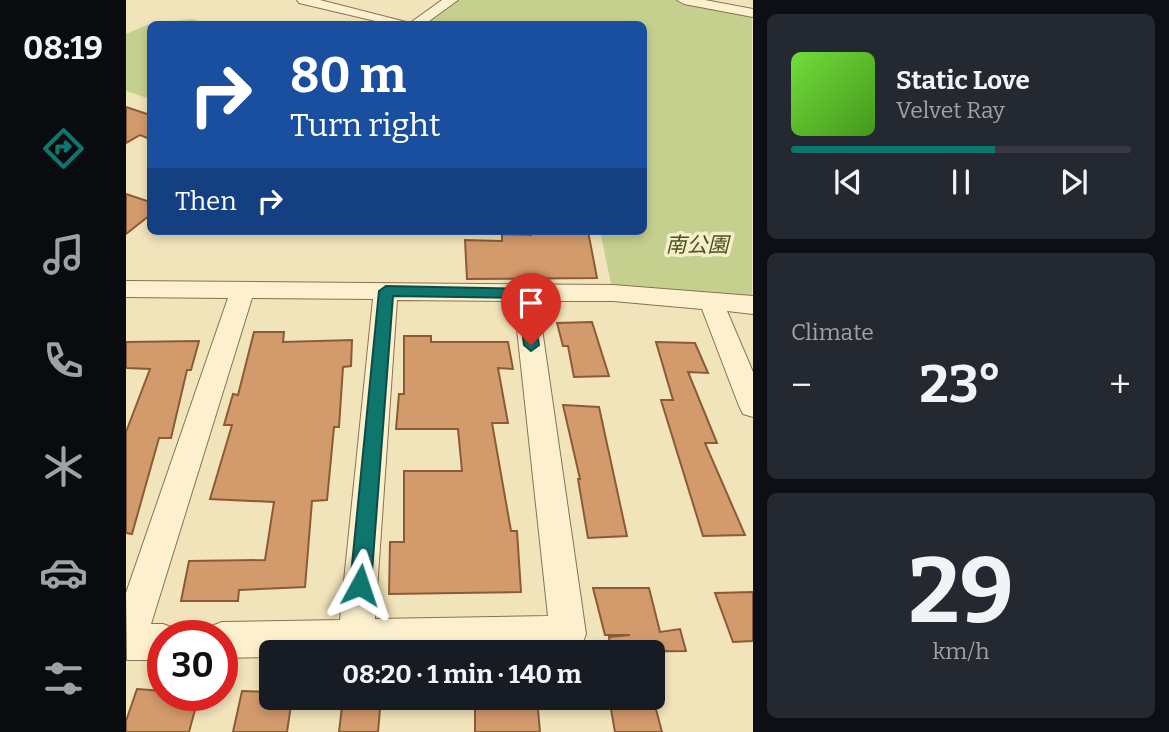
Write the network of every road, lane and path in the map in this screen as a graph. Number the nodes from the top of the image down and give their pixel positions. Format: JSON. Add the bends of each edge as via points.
{"nodes":[{"id":1,"x":304,"y":0,"type":"edge"},
{"id":2,"x":364,"y":0,"type":"edge"},
{"id":3,"x":451,"y":0,"type":"edge"},
{"id":4,"x":684,"y":0,"type":"edge"},
{"id":5,"x":346,"y":10,"type":"junction"},
{"id":6,"x":752,"y":13,"type":"edge"},
{"id":7,"x":391,"y":21,"type":"edge"},
{"id":8,"x":420,"y":21,"type":"edge"},
{"id":9,"x":126,"y":289,"type":"edge"},
{"id":10,"x":243,"y":289,"type":"junction"},
{"id":11,"x":386,"y":291,"type":"junction"},
{"id":12,"x":525,"y":293,"type":"junction"},
{"id":13,"x":712,"y":304,"type":"junction"},
{"id":14,"x":752,"y":305,"type":"edge"},
{"id":15,"x":752,"y":406,"type":"edge"},
{"id":16,"x":356,"y":638,"type":"junction"},
{"id":17,"x":238,"y":640,"type":"edge"},
{"id":18,"x":147,"y":642,"type":"edge"}],
"edges":[{"from":1,"to":5,"type":"street"},
{"from":2,"to":5,"type":"street"},
{"from":3,"to":8,"type":"street"},
{"from":4,"to":6,"type":"street"},
{"from":5,"to":7,"type":"street"},
{"from":9,"to":10,"type":"street"},
{"from":10,"to":11,"type":"street"},
{"from":10,"to":18,"type":"street","via":[[127,642]]},
{"from":11,"to":12,"type":"street"},
{"from":11,"to":16,"type":"street"},
{"from":12,"to":13,"type":"street","via":[[613,293]]},
{"from":12,"to":16,"type":"street","via":[[568,634]]},
{"from":13,"to":14,"type":"street"},
{"from":13,"to":15,"type":"street"},
{"from":16,"to":17,"type":"street"}]}
